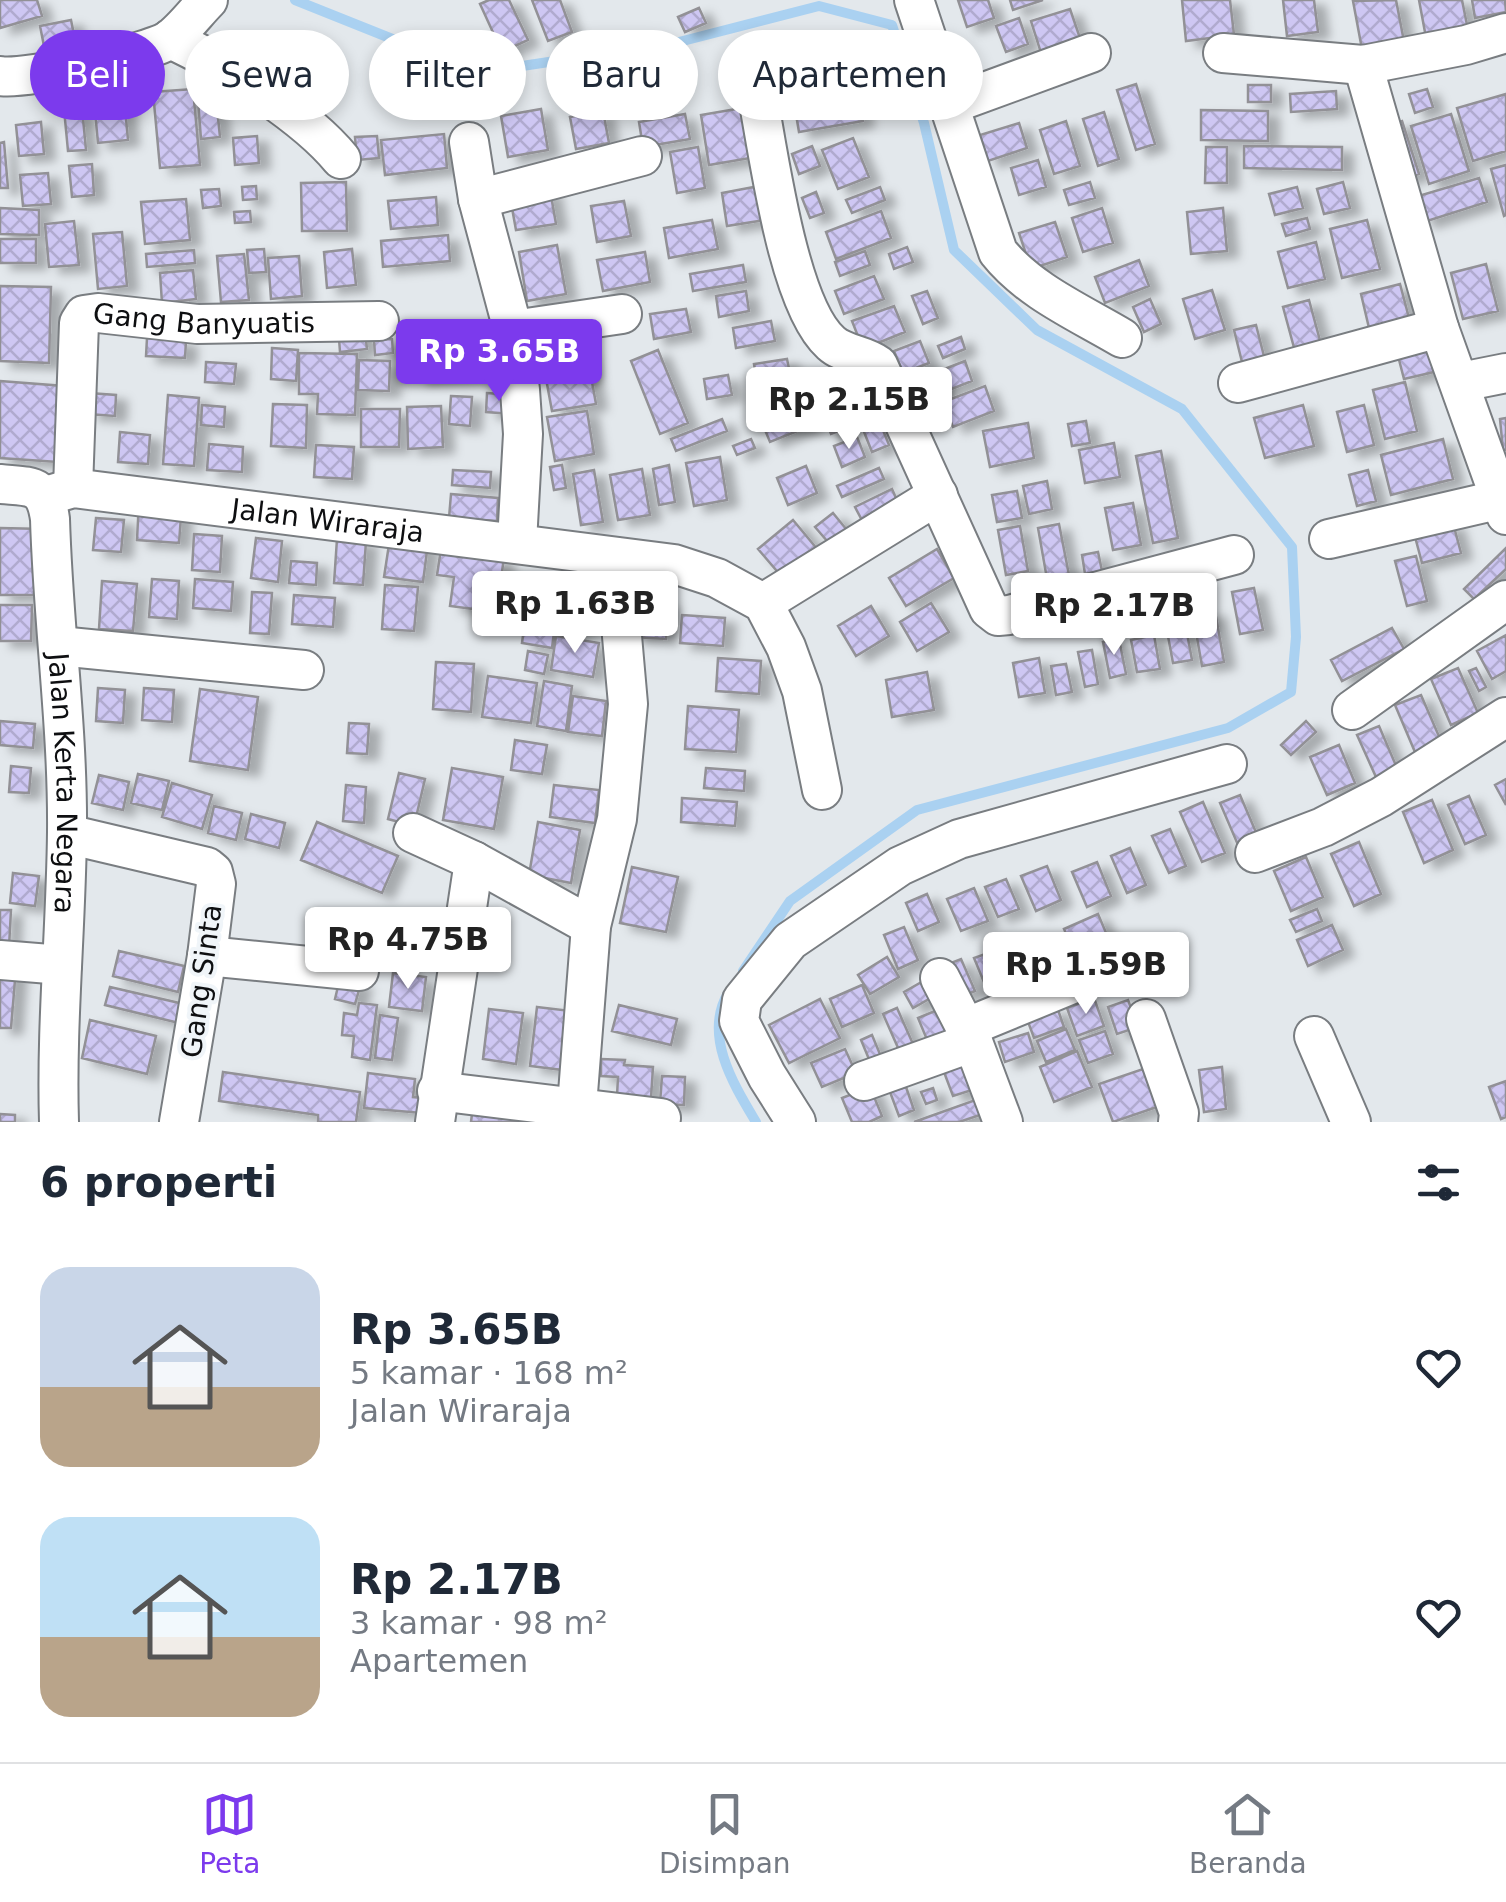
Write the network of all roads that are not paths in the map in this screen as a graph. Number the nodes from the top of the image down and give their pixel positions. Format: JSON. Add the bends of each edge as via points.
{"nodes":[{"id":1,"x":208,"y":0,"type":"edge"},
{"id":2,"x":914,"y":0,"type":"edge"},
{"id":3,"x":924,"y":30,"type":"edge"},
{"id":4,"x":1506,"y":33,"type":"edge"},
{"id":5,"x":170,"y":40,"type":"junction"},
{"id":6,"x":1222,"y":53,"type":"dead end"},
{"id":7,"x":1091,"y":54,"type":"dead end"},
{"id":8,"x":1363,"y":65,"type":"junction"},
{"id":9,"x":0,"y":76,"type":"edge"},
{"id":10,"x":983,"y":93,"type":"edge"},
{"id":11,"x":762,"y":120,"type":"edge"},
{"id":12,"x":955,"y":120,"type":"edge"},
{"id":13,"x":469,"y":142,"type":"dead end"},
{"id":14,"x":642,"y":156,"type":"dead end"},
{"id":15,"x":341,"y":159,"type":"dead end"},
{"id":16,"x":478,"y":199,"type":"junction"},
{"id":17,"x":622,"y":314,"type":"dead end"},
{"id":18,"x":379,"y":321,"type":"dead end"},
{"id":19,"x":1439,"y":328,"type":"junction"},
{"id":20,"x":513,"y":330,"type":"junction"},
{"id":21,"x":1122,"y":338,"type":"dead end"},
{"id":22,"x":1506,"y":372,"type":"edge"},
{"id":23,"x":1461,"y":382,"type":"junction"},
{"id":24,"x":1238,"y":383,"type":"dead end"},
{"id":25,"x":0,"y":484,"type":"edge"},
{"id":26,"x":60,"y":492,"type":"junction"},
{"id":27,"x":938,"y":495,"type":"junction"},
{"id":28,"x":1504,"y":504,"type":"edge"},
{"id":29,"x":1328,"y":538,"type":"dead end"},
{"id":30,"x":516,"y":542,"type":"junction"},
{"id":31,"x":1234,"y":555,"type":"dead end"},
{"id":32,"x":615,"y":557,"type":"junction"},
{"id":33,"x":1506,"y":600,"type":"edge"},
{"id":34,"x":762,"y":602,"type":"junction"},
{"id":35,"x":58,"y":646,"type":"junction"},
{"id":36,"x":304,"y":670,"type":"dead end"},
{"id":37,"x":1352,"y":710,"type":"dead end"},
{"id":38,"x":1506,"y":718,"type":"edge"},
{"id":39,"x":1228,"y":764,"type":"dead end"},
{"id":40,"x":822,"y":790,"type":"dead end"},
{"id":41,"x":413,"y":833,"type":"dead end"},
{"id":42,"x":67,"y":834,"type":"junction"},
{"id":43,"x":1255,"y":854,"type":"dead end"},
{"id":44,"x":474,"y":862,"type":"junction"},
{"id":45,"x":591,"y":926,"type":"junction"},
{"id":46,"x":207,"y":956,"type":"junction"},
{"id":47,"x":0,"y":960,"type":"edge"},
{"id":48,"x":62,"y":965,"type":"junction"},
{"id":49,"x":359,"y":971,"type":"dead end"},
{"id":50,"x":1094,"y":975,"type":"dead end"},
{"id":51,"x":940,"y":978,"type":"dead end"},
{"id":52,"x":1146,"y":1019,"type":"dead end"},
{"id":53,"x":969,"y":1035,"type":"junction"},
{"id":54,"x":1314,"y":1036,"type":"dead end"},
{"id":55,"x":864,"y":1081,"type":"dead end"},
{"id":56,"x":436,"y":1106,"type":"edge"},
{"id":57,"x":578,"y":1106,"type":"junction"},
{"id":58,"x":661,"y":1118,"type":"dead end"},
{"id":59,"x":59,"y":1122,"type":"edge"},
{"id":60,"x":179,"y":1122,"type":"edge"},
{"id":61,"x":796,"y":1122,"type":"edge"},
{"id":62,"x":1003,"y":1122,"type":"edge"},
{"id":63,"x":1178,"y":1122,"type":"edge"},
{"id":64,"x":1350,"y":1122,"type":"edge"}],
"edges":[{"from":1,"to":5,"type":"street"},
{"from":2,"to":3,"type":"street"},
{"from":4,"to":8,"type":"street"},
{"from":5,"to":9,"type":"street","via":[[124,56]]},
{"from":5,"to":15,"type":"street","via":[[312,128]]},
{"from":6,"to":8,"type":"street"},
{"from":7,"to":10,"type":"street"},
{"from":8,"to":19,"type":"street"},
{"from":11,"to":27,"type":"street","via":[[787,249],[809,313],[840,350],[878,365]]},
{"from":12,"to":21,"type":"street","via":[[998,252],[1047,294]]},
{"from":13,"to":16,"type":"street"},
{"from":14,"to":16,"type":"street"},
{"from":16,"to":20,"type":"street"},
{"from":17,"to":20,"type":"street"},
{"from":18,"to":26,"type":"street","name":"Gang Banyuatis","via":[[197,324],[84,315]]},
{"from":19,"to":23,"type":"street"},
{"from":19,"to":24,"type":"street"},
{"from":20,"to":30,"type":"street","via":[[523,434]]},
{"from":22,"to":23,"type":"street"},
{"from":23,"to":28,"type":"street"},
{"from":25,"to":26,"type":"street"},
{"from":26,"to":30,"type":"street","name":"Jalan Wiraraja"},
{"from":26,"to":35,"type":"street","name":"Jalan Kerta Negara"},
{"from":27,"to":31,"type":"street","via":[[984,602],[998,616]]},
{"from":27,"to":34,"type":"street"},
{"from":28,"to":29,"type":"street"},
{"from":30,"to":32,"type":"street","name":"Jalan Wiraraja"},
{"from":32,"to":34,"type":"street","name":"Jalan Wiraraja","via":[[674,564]]},
{"from":32,"to":45,"type":"street","via":[[628,704],[618,819]]},
{"from":33,"to":37,"type":"street"},
{"from":34,"to":40,"type":"street","via":[[802,691]]},
{"from":35,"to":36,"type":"street"},
{"from":35,"to":42,"type":"street","name":"Jalan Kerta Negara"},
{"from":38,"to":43,"type":"street","via":[[1380,797]]},
{"from":39,"to":61,"type":"street","via":[[959,840],[900,866],[790,941],[742,1000],[739,1021]]},
{"from":41,"to":44,"type":"street"},
{"from":42,"to":46,"type":"street","name":"Gang Sinta","via":[[207,866],[216,884]]},
{"from":42,"to":48,"type":"street","name":"Jalan Kerta Negara"},
{"from":44,"to":45,"type":"street"},
{"from":44,"to":56,"type":"street"},
{"from":45,"to":57,"type":"street"},
{"from":46,"to":49,"type":"street"},
{"from":46,"to":60,"type":"street","name":"Gang Sinta"},
{"from":47,"to":48,"type":"street"},
{"from":48,"to":59,"type":"street","name":"Jalan Kerta Negara"},
{"from":50,"to":53,"type":"street"},
{"from":51,"to":53,"type":"street"},
{"from":52,"to":63,"type":"street"},
{"from":53,"to":55,"type":"street"},
{"from":53,"to":62,"type":"street"},
{"from":54,"to":64,"type":"street"},
{"from":56,"to":57,"type":"street"},
{"from":57,"to":58,"type":"street"}]}
